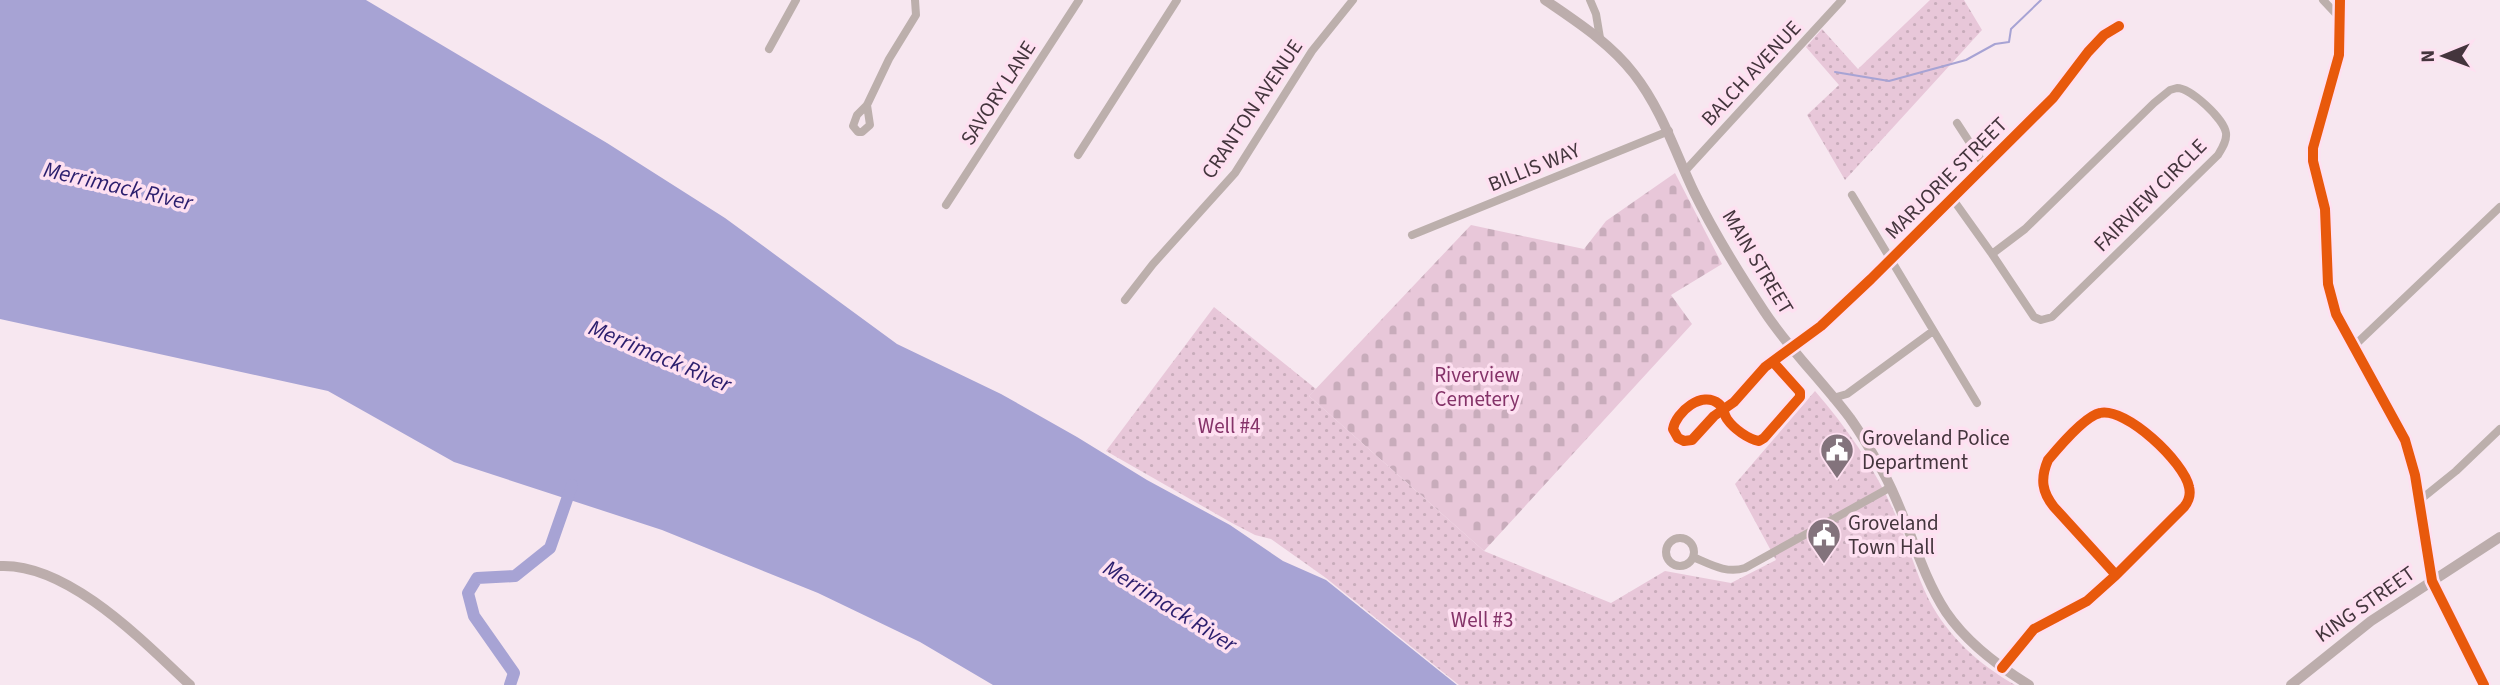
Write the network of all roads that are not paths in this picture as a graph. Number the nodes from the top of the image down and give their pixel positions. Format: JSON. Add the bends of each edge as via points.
{"nodes":[{"id":1,"x":796,"y":0,"type":"edge"},
{"id":2,"x":915,"y":0,"type":"edge"},
{"id":3,"x":1079,"y":0,"type":"edge"},
{"id":4,"x":1177,"y":0,"type":"edge"},
{"id":5,"x":1353,"y":0,"type":"edge"},
{"id":6,"x":1545,"y":0,"type":"edge"},
{"id":7,"x":1590,"y":0,"type":"edge"},
{"id":8,"x":1842,"y":0,"type":"edge"},
{"id":9,"x":2323,"y":0,"type":"edge"},
{"id":10,"x":2340,"y":0,"type":"edge"},
{"id":11,"x":2340,"y":18,"type":"junction"},
{"id":12,"x":2119,"y":26,"type":"dead end"},
{"id":13,"x":1600,"y":38,"type":"junction"},
{"id":14,"x":769,"y":49,"type":"dead end"},
{"id":15,"x":867,"y":105,"type":"dead end"},
{"id":16,"x":1957,"y":123,"type":"dead end"},
{"id":17,"x":1669,"y":131,"type":"junction"},
{"id":18,"x":1078,"y":155,"type":"dead end"},
{"id":19,"x":1985,"y":166,"type":"junction"},
{"id":20,"x":1685,"y":171,"type":"junction"},
{"id":21,"x":1852,"y":195,"type":"dead end"},
{"id":22,"x":1952,"y":198,"type":"junction"},
{"id":23,"x":946,"y":205,"type":"dead end"},
{"id":24,"x":2500,"y":207,"type":"edge"},
{"id":25,"x":1412,"y":235,"type":"dead end"},
{"id":26,"x":1992,"y":254,"type":"junction"},
{"id":27,"x":1891,"y":260,"type":"junction"},
{"id":28,"x":1125,"y":300,"type":"dead end"},
{"id":29,"x":1933,"y":331,"type":"junction"},
{"id":30,"x":2354,"y":346,"type":"junction"},
{"id":31,"x":1791,"y":349,"type":"junction"},
{"id":32,"x":1773,"y":362,"type":"junction"},
{"id":33,"x":1833,"y":398,"type":"junction"},
{"id":34,"x":1978,"y":403,"type":"dead end"},
{"id":35,"x":1723,"y":410,"type":"junction"},
{"id":36,"x":2500,"y":429,"type":"edge"},
{"id":37,"x":1891,"y":487,"type":"junction"},
{"id":38,"x":2420,"y":500,"type":"junction"},
{"id":39,"x":2500,"y":537,"type":"edge"},
{"id":40,"x":1693,"y":557,"type":"dead end"},
{"id":41,"x":0,"y":566,"type":"edge"},
{"id":42,"x":2116,"y":575,"type":"junction"},
{"id":43,"x":2432,"y":581,"type":"junction"},
{"id":44,"x":2002,"y":667,"type":"junction"},
{"id":45,"x":190,"y":685,"type":"edge"},
{"id":46,"x":2029,"y":685,"type":"edge"},
{"id":47,"x":2291,"y":685,"type":"edge"},
{"id":48,"x":2484,"y":685,"type":"edge"}],
"edges":[{"from":1,"to":14,"type":"street"},
{"from":2,"to":15,"type":"street","via":[[916,15]]},
{"from":3,"to":23,"type":"street","name":"SAVORY LANE"},
{"from":4,"to":18,"type":"street"},
{"from":5,"to":28,"type":"street","name":"CRANTON AVENUE","via":[[1312,51],[1235,173]]},
{"from":6,"to":13,"type":"street","name":"MAIN STREET"},
{"from":7,"to":13,"type":"street"},
{"from":8,"to":20,"type":"street","name":"BALCH AVENUE"},
{"from":9,"to":11,"type":"street"},
{"from":10,"to":11,"type":"street"},
{"from":11,"to":30,"type":"street","via":[[2339,55],[2315,132],[2313,161],[2325,209],[2328,284],[2336,314]]},
{"from":12,"to":19,"type":"street","name":"MARJORIE STREET","via":[[2088,51],[2053,98]]},
{"from":13,"to":17,"type":"street","name":"MAIN STREET","via":[[1634,74]]},
{"from":16,"to":19,"type":"street"},
{"from":17,"to":20,"type":"street","name":"MAIN STREET"},
{"from":17,"to":25,"type":"street","name":"BILLIS WAY"},
{"from":19,"to":22,"type":"street","name":"MARJORIE STREET"},
{"from":20,"to":31,"type":"street","name":"MAIN STREET","via":[[1755,297]]},
{"from":21,"to":27,"type":"street"},
{"from":22,"to":26,"type":"street","name":"FAIRVIEW CIRCLE"},
{"from":22,"to":27,"type":"street","name":"MARJORIE STREET"},
{"from":24,"to":30,"type":"street"},
{"from":26,"to":26,"type":"street","name":"FAIRVIEW CIRCLE","via":[[2025,229],[2170,90],[2190,90],[2223,125],[2225,141],[2218,155],[2052,317],[2034,317]]},
{"from":27,"to":29,"type":"street"},
{"from":27,"to":31,"type":"street","name":"MARJORIE STREET"},
{"from":29,"to":33,"type":"street","via":[[1847,394]]},
{"from":29,"to":34,"type":"street"},
{"from":30,"to":38,"type":"street","via":[[2405,440]]},
{"from":31,"to":32,"type":"street","name":"MARJORIE STREET"},
{"from":31,"to":33,"type":"street","name":"MAIN STREET"},
{"from":32,"to":35,"type":"street","name":"MARJORIE STREET"},
{"from":32,"to":35,"type":"street","via":[[1798,387],[1800,397],[1764,438],[1748,437],[1733,426]]},
{"from":33,"to":37,"type":"street","name":"MAIN STREET"},
{"from":35,"to":35,"type":"street","name":"MARJORIE STREET","via":[[1692,440],[1684,441],[1675,434],[1675,421],[1692,403],[1712,401]]},
{"from":36,"to":38,"type":"street"},
{"from":37,"to":40,"type":"street","via":[[1745,568],[1720,568]]},
{"from":37,"to":44,"type":"street","name":"MAIN STREET","via":[[1947,613]]},
{"from":38,"to":43,"type":"street"},
{"from":39,"to":43,"type":"street","name":"KING STREET"},
{"from":41,"to":45,"type":"street","via":[[37,571],[82,593]]},
{"from":42,"to":42,"type":"street","via":[[2184,507],[2189,487],[2165,451],[2123,417],[2103,412],[2088,419],[2048,460],[2042,486],[2054,507]]},
{"from":42,"to":44,"type":"street","via":[[2087,601],[2034,629]]},
{"from":43,"to":47,"type":"street","name":"KING STREET","via":[[2371,621]]},
{"from":43,"to":48,"type":"street"},
{"from":44,"to":46,"type":"street","name":"MAIN STREET"}]}
